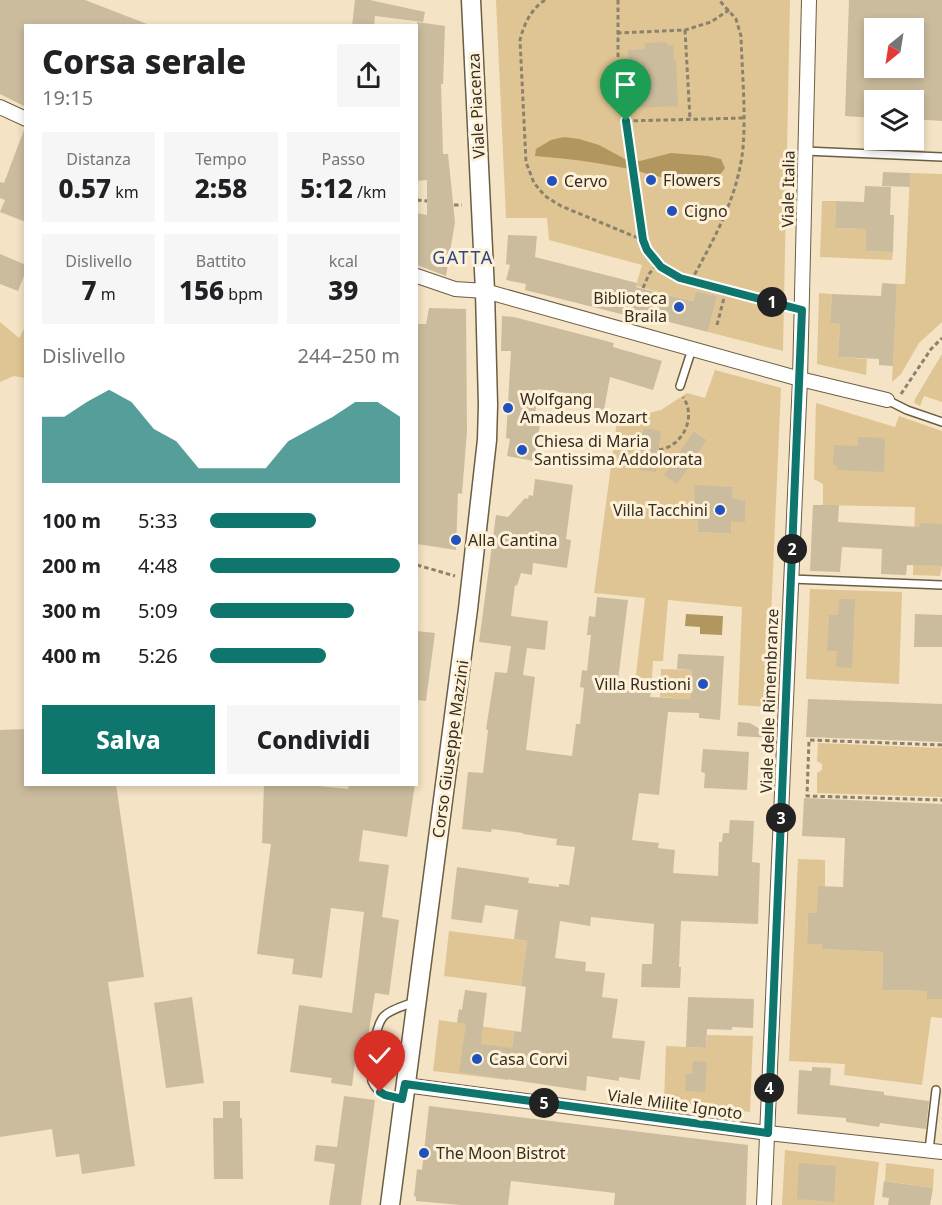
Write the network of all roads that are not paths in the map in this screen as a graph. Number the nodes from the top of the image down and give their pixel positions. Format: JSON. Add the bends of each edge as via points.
{"nodes":[{"id":1,"x":471,"y":0,"type":"edge"},
{"id":2,"x":809,"y":0,"type":"edge"},
{"id":3,"x":0,"y":107,"type":"edge"},
{"id":4,"x":24,"y":118,"type":"edge"},
{"id":5,"x":805,"y":152,"type":"junction"},
{"id":6,"x":942,"y":157,"type":"edge"},
{"id":7,"x":418,"y":276,"type":"edge"},
{"id":8,"x":485,"y":291,"type":"junction"},
{"id":9,"x":692,"y":350,"type":"junction"},
{"id":10,"x":800,"y":379,"type":"junction"},
{"id":11,"x":680,"y":386,"type":"road end"},
{"id":12,"x":887,"y":400,"type":"joint"},
{"id":13,"x":942,"y":422,"type":"edge"},
{"id":14,"x":791,"y":579,"type":"junction"},
{"id":15,"x":942,"y":585,"type":"edge"},
{"id":16,"x":416,"y":1001,"type":"junction"},
{"id":17,"x":936,"y":1090,"type":"dead end"},
{"id":18,"x":404,"y":1092,"type":"junction"},
{"id":19,"x":768,"y":1133,"type":"junction"},
{"id":20,"x":935,"y":1151,"type":"edge"},
{"id":21,"x":390,"y":1205,"type":"edge"},
{"id":22,"x":764,"y":1205,"type":"edge"}],
"edges":[{"from":1,"to":8,"type":"street","name":"Viale Piacenza"},
{"from":2,"to":5,"type":"street","name":"Viale Italia"},
{"from":3,"to":4,"type":"street"},
{"from":5,"to":6,"type":"lane"},
{"from":5,"to":10,"type":"street","name":"Viale Italia"},
{"from":7,"to":8,"type":"street","via":[[455,289]]},
{"from":8,"to":9,"type":"street"},
{"from":8,"to":16,"type":"street","name":"Corso Giuseppe Mazzini","via":[[488,405],[484,473]]},
{"from":9,"to":10,"type":"street"},
{"from":9,"to":11,"type":"lane"},
{"from":10,"to":12,"type":"street"},
{"from":10,"to":14,"type":"street","name":"Viale delle Rimembranze"},
{"from":12,"to":13,"type":"lane"},
{"from":14,"to":15,"type":"lane"},
{"from":14,"to":19,"type":"street","name":"Viale delle Rimembranze"},
{"from":16,"to":18,"type":"street","name":"Corso Giuseppe Mazzini"},
{"from":16,"to":18,"type":"lane","via":[[383,1017],[376,1031],[374,1086],[385,1095]]},
{"from":17,"to":20,"type":"lane"},
{"from":18,"to":19,"type":"street","name":"Viale Milite Ignoto"},
{"from":18,"to":21,"type":"street","name":"Corso Giuseppe Mazzini"},
{"from":19,"to":20,"type":"street","name":"Viale Milite Ignoto"},
{"from":19,"to":22,"type":"street","name":"Viale delle Rimembranze"}]}
